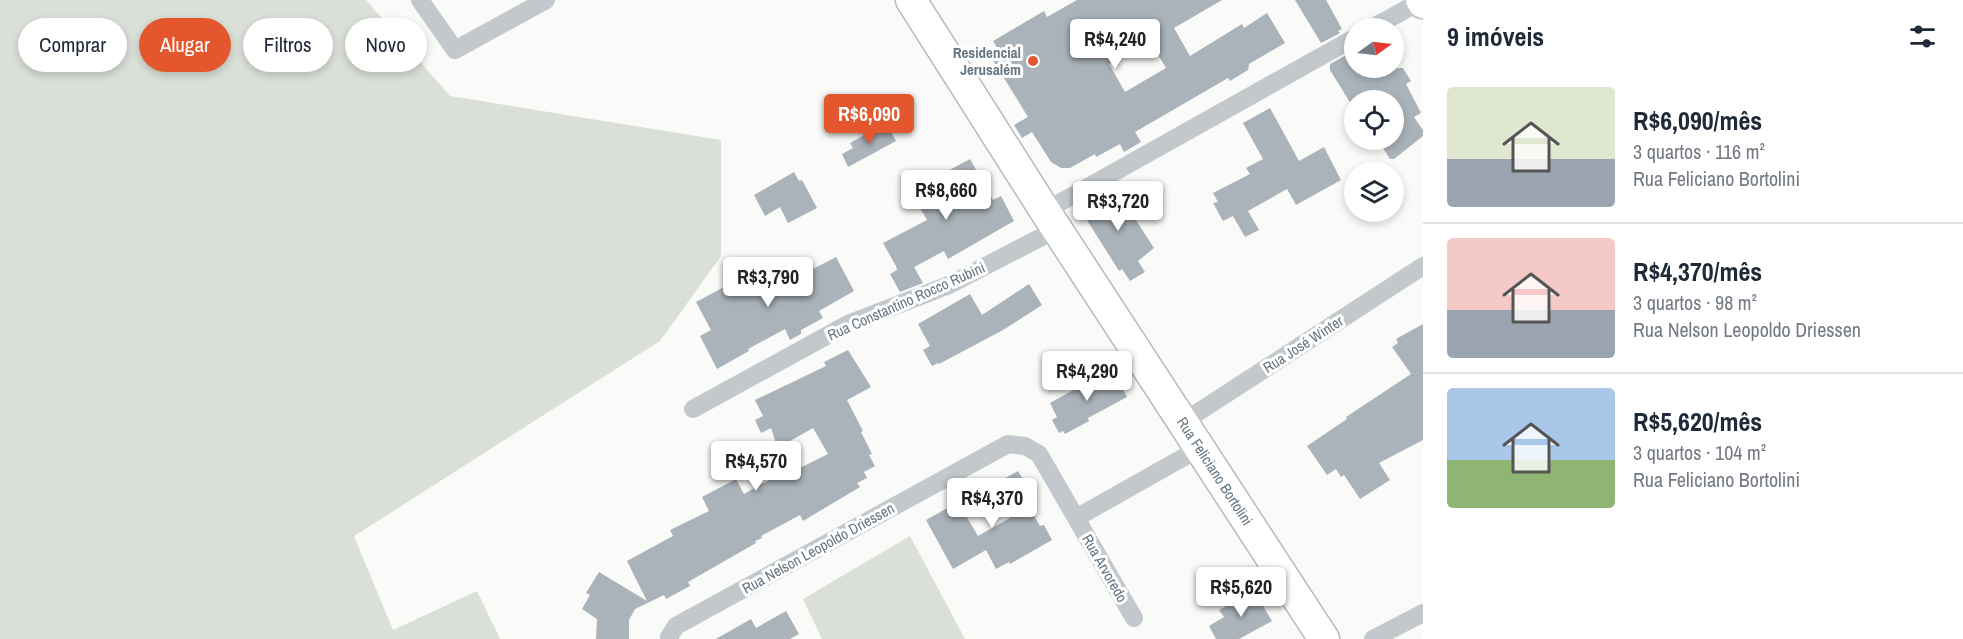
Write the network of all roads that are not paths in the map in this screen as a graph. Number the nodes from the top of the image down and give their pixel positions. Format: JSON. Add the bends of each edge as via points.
{"nodes":[{"id":1,"x":420,"y":0,"type":"edge"},
{"id":2,"x":546,"y":0,"type":"edge"},
{"id":3,"x":911,"y":0,"type":"edge"},
{"id":4,"x":1422,"y":1,"type":"edge"},
{"id":5,"x":1391,"y":18,"type":"edge"},
{"id":6,"x":1344,"y":44,"type":"edge"},
{"id":7,"x":1051,"y":220,"type":"junction"},
{"id":8,"x":1423,"y":266,"type":"edge"},
{"id":9,"x":693,"y":409,"type":"dead end"},
{"id":10,"x":1183,"y":422,"type":"junction"},
{"id":11,"x":1200,"y":448,"type":"junction"},
{"id":12,"x":1076,"y":518,"type":"junction"},
{"id":13,"x":1423,"y":613,"type":"edge"},
{"id":14,"x":1134,"y":618,"type":"dead end"},
{"id":15,"x":670,"y":639,"type":"edge"},
{"id":16,"x":1324,"y":639,"type":"edge"},
{"id":17,"x":1372,"y":639,"type":"edge"}],
"edges":[{"from":1,"to":2,"type":"street","via":[[455,50]]},
{"from":3,"to":7,"type":"main road","name":"Rua Feliciano Bortolini"},
{"from":4,"to":5,"type":"street"},
{"from":6,"to":7,"type":"street","name":"Rua Constantino Rocco Rubini"},
{"from":7,"to":9,"type":"street","name":"Rua Constantino Rocco Rubini","via":[[949,285],[848,324]]},
{"from":7,"to":10,"type":"main road","name":"Rua Feliciano Bortolini"},
{"from":8,"to":10,"type":"street","name":"Rua José Winter"},
{"from":10,"to":11,"type":"main road","name":"Rua Feliciano Bortolini"},
{"from":11,"to":12,"type":"street"},
{"from":11,"to":16,"type":"main road","name":"Rua Feliciano Bortolini"},
{"from":12,"to":14,"type":"street","name":"Rua Arvoredo"},
{"from":12,"to":15,"type":"street","name":"Rua Nelson Leopoldo Driessen","via":[[1038,454],[1025,446],[1008,444],[676,626]]},
{"from":13,"to":17,"type":"street"}]}
